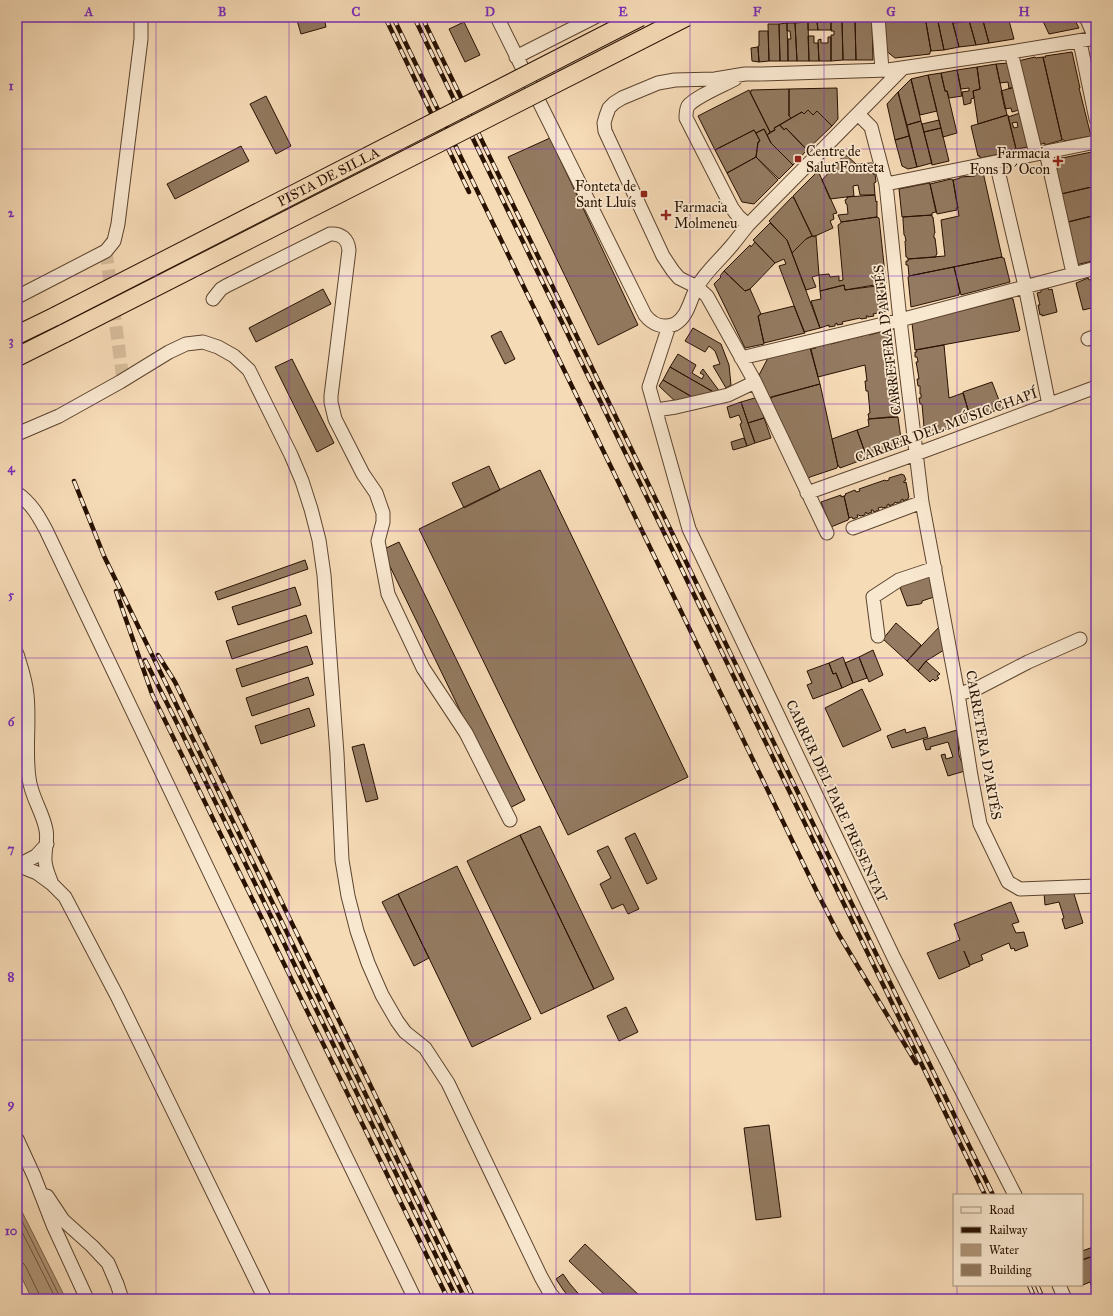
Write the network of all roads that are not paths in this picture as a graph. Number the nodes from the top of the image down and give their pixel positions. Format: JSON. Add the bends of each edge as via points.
{"nodes":[{"id":1,"x":141,"y":17,"type":"edge"},
{"id":2,"x":497,"y":17,"type":"edge"},
{"id":3,"x":595,"y":17,"type":"edge"},
{"id":4,"x":640,"y":17,"type":"edge"},
{"id":5,"x":686,"y":17,"type":"edge"},
{"id":6,"x":878,"y":17,"type":"edge"},
{"id":7,"x":1086,"y":17,"type":"edge"},
{"id":8,"x":1096,"y":38,"type":"edge"},
{"id":9,"x":1080,"y":42,"type":"junction"},
{"id":10,"x":1011,"y":52,"type":"junction"},
{"id":11,"x":516,"y":57,"type":"junction"},
{"id":12,"x":903,"y":68,"type":"junction"},
{"id":13,"x":882,"y":70,"type":"junction"},
{"id":14,"x":745,"y":74,"type":"junction"},
{"id":15,"x":858,"y":114,"type":"junction"},
{"id":16,"x":1096,"y":119,"type":"edge"},
{"id":17,"x":1096,"y":142,"type":"edge"},
{"id":18,"x":1041,"y":153,"type":"junction"},
{"id":19,"x":996,"y":162,"type":"junction"},
{"id":20,"x":886,"y":184,"type":"junction"},
{"id":21,"x":748,"y":225,"type":"junction"},
{"id":22,"x":1096,"y":268,"type":"edge"},
{"id":23,"x":1073,"y":273,"type":"junction"},
{"id":24,"x":1024,"y":286,"type":"junction"},
{"id":25,"x":696,"y":287,"type":"junction"},
{"id":26,"x":17,"y":297,"type":"edge"},
{"id":27,"x":213,"y":299,"type":"dead end"},
{"id":28,"x":56,"y":316,"type":"junction"},
{"id":29,"x":900,"y":320,"type":"junction"},
{"id":30,"x":669,"y":326,"type":"junction"},
{"id":31,"x":17,"y":330,"type":"edge"},
{"id":32,"x":17,"y":335,"type":"edge"},
{"id":33,"x":17,"y":357,"type":"edge"},
{"id":34,"x":741,"y":358,"type":"junction"},
{"id":35,"x":755,"y":382,"type":"junction"},
{"id":36,"x":1096,"y":387,"type":"edge"},
{"id":37,"x":1049,"y":404,"type":"junction"},
{"id":38,"x":656,"y":410,"type":"junction"},
{"id":39,"x":17,"y":434,"type":"edge"},
{"id":40,"x":916,"y":454,"type":"junction"},
{"id":41,"x":17,"y":493,"type":"edge"},
{"id":42,"x":808,"y":493,"type":"junction"},
{"id":43,"x":922,"y":502,"type":"junction"},
{"id":44,"x":853,"y":528,"type":"dead end"},
{"id":45,"x":827,"y":533,"type":"dead end"},
{"id":46,"x":934,"y":568,"type":"junction"},
{"id":47,"x":878,"y":636,"type":"dead end"},
{"id":48,"x":1080,"y":639,"type":"dead end"},
{"id":49,"x":17,"y":654,"type":"edge"},
{"id":50,"x":958,"y":694,"type":"junction"},
{"id":51,"x":510,"y":820,"type":"dead end"},
{"id":52,"x":47,"y":844,"type":"junction"},
{"id":53,"x":18,"y":865,"type":"edge"},
{"id":54,"x":52,"y":884,"type":"junction"},
{"id":55,"x":1096,"y":886,"type":"edge"},
{"id":56,"x":17,"y":1140,"type":"edge"},
{"id":57,"x":34,"y":1176,"type":"junction"},
{"id":58,"x":1014,"y":1194,"type":"edge"},
{"id":59,"x":1059,"y":1286,"type":"edge"},
{"id":60,"x":87,"y":1299,"type":"edge"},
{"id":61,"x":122,"y":1299,"type":"edge"},
{"id":62,"x":265,"y":1299,"type":"edge"},
{"id":63,"x":415,"y":1299,"type":"edge"},
{"id":64,"x":555,"y":1299,"type":"edge"},
{"id":65,"x":1065,"y":1299,"type":"edge"}],
"edges":[{"from":1,"to":26,"type":"street","via":[[141,39],[114,241],[106,251]]},
{"from":2,"to":11,"type":"street"},
{"from":3,"to":11,"type":"street"},
{"from":4,"to":28,"type":"highway","name":"PISTA DE SILLA","bridge":true},
{"from":5,"to":33,"type":"highway","bridge":true},
{"from":6,"to":13,"type":"street"},
{"from":7,"to":8,"type":"street"},
{"from":8,"to":9,"type":"street"},
{"from":9,"to":10,"type":"street"},
{"from":9,"to":16,"type":"street"},
{"from":10,"to":12,"type":"street"},
{"from":10,"to":18,"type":"street"},
{"from":11,"to":30,"type":"street","via":[[645,315],[658,325]]},
{"from":12,"to":13,"type":"street"},
{"from":12,"to":15,"type":"street"},
{"from":13,"to":14,"type":"street"},
{"from":14,"to":21,"type":"street","via":[[694,101],[688,106],[686,118],[732,208]]},
{"from":14,"to":25,"type":"street","via":[[658,83],[622,98],[609,108],[604,123],[605,131],[663,256],[679,278]]},
{"from":15,"to":20,"type":"street","name":"CARRETERA D'ARTÉS","via":[[871,127]]},
{"from":15,"to":21,"type":"street"},
{"from":17,"to":18,"type":"street"},
{"from":18,"to":19,"type":"street"},
{"from":18,"to":23,"type":"street"},
{"from":19,"to":20,"type":"street"},
{"from":19,"to":24,"type":"street"},
{"from":20,"to":29,"type":"street","name":"CARRETERA D'ARTÉS"},
{"from":21,"to":25,"type":"street"},
{"from":22,"to":23,"type":"street"},
{"from":23,"to":24,"type":"street"},
{"from":24,"to":29,"type":"street"},
{"from":24,"to":37,"type":"street"},
{"from":25,"to":30,"type":"street","via":[[684,315]]},
{"from":25,"to":34,"type":"street","via":[[707,296]]},
{"from":27,"to":51,"type":"street","via":[[226,286],[330,234],[341,235],[346,239],[349,250],[331,396],[332,411],[363,474],[376,493],[383,513],[378,541],[388,594],[423,668],[466,733]]},
{"from":28,"to":31,"type":"highway"},
{"from":28,"to":32,"type":"highway","name":"PISTA DE SILLA"},
{"from":29,"to":34,"type":"street"},
{"from":29,"to":40,"type":"street","name":"CARRETERA D'ARTÉS"},
{"from":30,"to":38,"type":"street","name":"CARRER DEL PARE PRESENTAT","via":[[649,387]]},
{"from":34,"to":35,"type":"street"},
{"from":35,"to":38,"type":"street","via":[[728,395]]},
{"from":35,"to":42,"type":"street"},
{"from":36,"to":37,"type":"street","name":"CARRER DEL MÚSIC CHAPÍ"},
{"from":37,"to":40,"type":"street","name":"CARRER DEL MÚSIC CHAPÍ"},
{"from":38,"to":58,"type":"street","name":"CARRER DEL PARE PRESENTAT","via":[[689,529],[894,958]]},
{"from":39,"to":64,"type":"street","via":[[66,412],[186,344],[203,342],[218,347],[234,356],[248,370],[291,455],[307,495],[320,540],[342,860],[357,932],[382,995],[405,1032],[425,1048],[448,1083],[541,1277]]},
{"from":40,"to":42,"type":"street","name":"CARRER DEL MÚSIC CHAPÍ"},
{"from":40,"to":43,"type":"street","name":"CARRETERA D'ARTÉS"},
{"from":41,"to":63,"type":"street","via":[[35,510],[46,530]]},
{"from":42,"to":45,"type":"street"},
{"from":43,"to":44,"type":"street"},
{"from":43,"to":46,"type":"street","name":"CARRETERA D'ARTÉS"},
{"from":46,"to":47,"type":"street","via":[[899,580],[873,597]]},
{"from":46,"to":50,"type":"street","name":"CARRETERA D'ARTÉS"},
{"from":48,"to":50,"type":"street","via":[[976,689]]},
{"from":49,"to":52,"type":"street","via":[[27,693],[29,780],[34,799],[43,816]]},
{"from":50,"to":55,"type":"street","name":"CARRETERA D'ARTÉS","via":[[980,824],[1008,882],[1020,890]]},
{"from":52,"to":53,"type":"street","via":[[36,856]]},
{"from":52,"to":54,"type":"street","via":[[45,859]]},
{"from":53,"to":54,"type":"street","via":[[37,873]]},
{"from":54,"to":62,"type":"street","via":[[64,897],[117,996]]},
{"from":56,"to":57,"type":"street"},
{"from":57,"to":60,"type":"street","via":[[53,1226]]},
{"from":57,"to":61,"type":"street","via":[[63,1220],[108,1263]]},
{"from":59,"to":65,"type":"street"}]}
